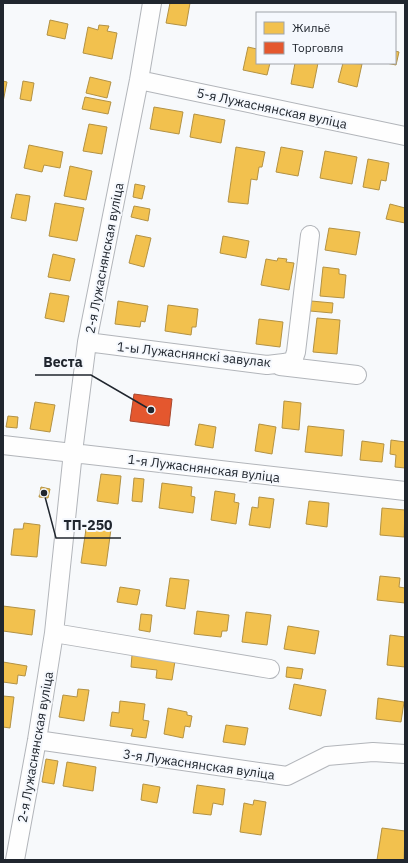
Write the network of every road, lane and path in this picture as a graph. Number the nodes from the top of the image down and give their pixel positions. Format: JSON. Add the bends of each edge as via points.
{"nodes":[{"id":1,"x":152,"y":3,"type":"edge"},
{"id":2,"x":139,"y":80,"type":"junction"},
{"id":3,"x":405,"y":136,"type":"edge"},
{"id":4,"x":310,"y":235,"type":"dead end"},
{"id":5,"x":88,"y":342,"type":"junction"},
{"id":6,"x":267,"y":365,"type":"junction"},
{"id":7,"x":357,"y":375,"type":"dead end"},
{"id":8,"x":3,"y":445,"type":"edge"},
{"id":9,"x":73,"y":452,"type":"junction"},
{"id":10,"x":405,"y":491,"type":"edge"},
{"id":11,"x":54,"y":633,"type":"junction"},
{"id":12,"x":270,"y":669,"type":"dead end"},
{"id":13,"x":37,"y":740,"type":"junction"},
{"id":14,"x":405,"y":754,"type":"edge"},
{"id":15,"x":15,"y":860,"type":"edge"}],
"edges":[{"from":1,"to":2,"type":"street","name":"2-я Лужаснянская вуліца"},
{"from":2,"to":3,"type":"street","name":"5-я Лужаснянская вуліца"},
{"from":2,"to":5,"type":"street","name":"2-я Лужаснянская вуліца"},
{"from":4,"to":6,"type":"street","name":"1-ы Лужаснянскі завулак","via":[[296,352],[293,361]]},
{"from":5,"to":6,"type":"street","name":"1-ы Лужаснянскі завулак"},
{"from":5,"to":9,"type":"street","name":"2-я Лужаснянская вуліца"},
{"from":6,"to":7,"type":"street"},
{"from":8,"to":9,"type":"street","name":"1-я Лужаснянская вуліца"},
{"from":9,"to":10,"type":"street","name":"1-я Лужаснянская вуліца"},
{"from":9,"to":11,"type":"street","name":"2-я Лужаснянская вуліца"},
{"from":11,"to":12,"type":"street"},
{"from":11,"to":13,"type":"street","name":"2-я Лужаснянская вуліца"},
{"from":13,"to":14,"type":"street","name":"3-я Лужаснянская вуліца","via":[[287,776],[327,756],[373,752]]},
{"from":13,"to":15,"type":"street","name":"2-я Лужаснянская вуліца"}]}
